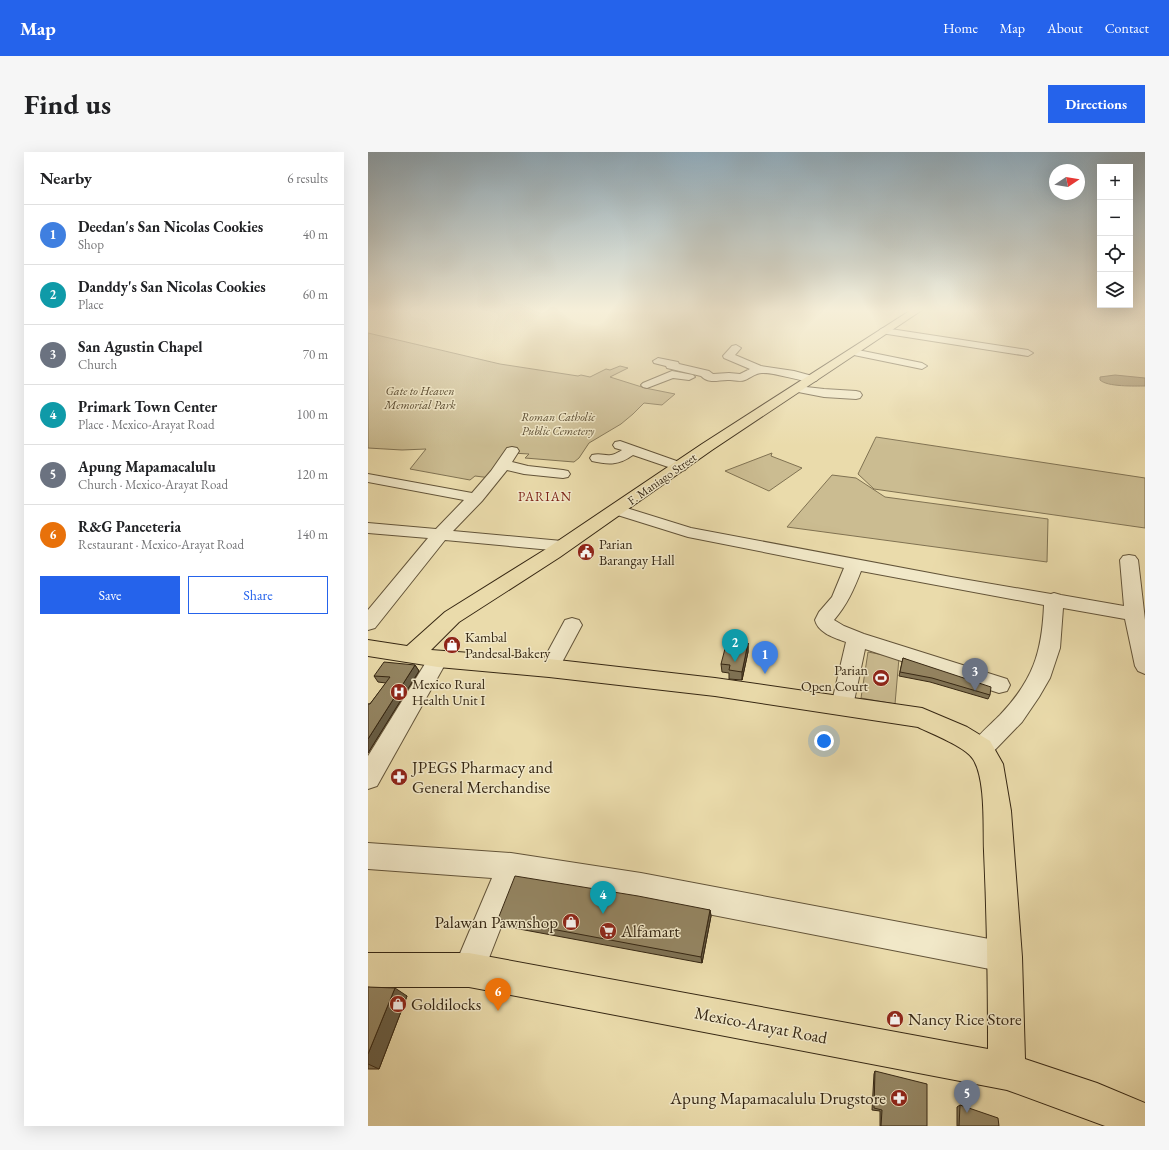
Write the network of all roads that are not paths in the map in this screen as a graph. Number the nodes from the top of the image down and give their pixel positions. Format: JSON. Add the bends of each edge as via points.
{"nodes":[{"id":1,"x":729,"y":355,"type":"edge"},
{"id":2,"x":848,"y":355,"type":"edge"},
{"id":3,"x":870,"y":355,"type":"edge"},
{"id":4,"x":658,"y":361,"type":"dead end"},
{"id":5,"x":922,"y":366,"type":"dead end"},
{"id":6,"x":759,"y":369,"type":"junction"},
{"id":7,"x":684,"y":372,"type":"junction"},
{"id":8,"x":812,"y":379,"type":"junction"},
{"id":9,"x":650,"y":387,"type":"dead end"},
{"id":10,"x":796,"y":389,"type":"junction"},
{"id":11,"x":856,"y":395,"type":"dead end"},
{"id":12,"x":597,"y":458,"type":"dead end"},
{"id":13,"x":680,"y":467,"type":"junction"},
{"id":14,"x":563,"y":474,"type":"dead end"},
{"id":15,"x":368,"y":478,"type":"edge"},
{"id":16,"x":477,"y":498,"type":"junction"},
{"id":17,"x":617,"y":510,"type":"junction"},
{"id":18,"x":368,"y":528,"type":"edge"},
{"id":19,"x":441,"y":534,"type":"junction"},
{"id":20,"x":562,"y":546,"type":"junction"},
{"id":21,"x":1129,"y":560,"type":"dead end"},
{"id":22,"x":854,"y":565,"type":"junction"},
{"id":23,"x":1054,"y":599,"type":"junction"},
{"id":24,"x":1134,"y":614,"type":"junction"},
{"id":25,"x":368,"y":623,"type":"edge"},
{"id":26,"x":572,"y":625,"type":"dead end"},
{"id":27,"x":857,"y":639,"type":"junction"},
{"id":28,"x":368,"y":648,"type":"edge"},
{"id":29,"x":412,"y":655,"type":"junction"},
{"id":30,"x":438,"y":659,"type":"junction"},
{"id":31,"x":1145,"y":666,"type":"edge"},
{"id":32,"x":549,"y":668,"type":"junction"},
{"id":33,"x":999,"y":685,"type":"dead end"},
{"id":34,"x":842,"y":706,"type":"junction"},
{"id":35,"x":981,"y":750,"type":"junction"},
{"id":36,"x":368,"y":778,"type":"edge"},
{"id":37,"x":368,"y":856,"type":"edge"},
{"id":38,"x":512,"y":866,"type":"junction"},
{"id":39,"x":1005,"y":956,"type":"junction"},
{"id":40,"x":368,"y":970,"type":"edge"},
{"id":41,"x":469,"y":970,"type":"junction"},
{"id":42,"x":1007,"y":1071,"type":"junction"},
{"id":43,"x":1145,"y":1123,"type":"edge"}],
"edges":[{"from":1,"to":6,"type":"street"},
{"from":2,"to":8,"type":"main road","name":"F. Maniago Street"},
{"from":3,"to":5,"type":"street"},
{"from":4,"to":7,"type":"street","via":[[674,364],[671,366]]},
{"from":6,"to":7,"type":"street","via":[[744,377],[696,377]]},
{"from":6,"to":8,"type":"street"},
{"from":7,"to":9,"type":"street"},
{"from":8,"to":10,"type":"main road","name":"F. Maniago Street"},
{"from":10,"to":11,"type":"street"},
{"from":10,"to":13,"type":"main road","name":"F. Maniago Street"},
{"from":12,"to":13,"type":"street","via":[[609,462],[626,447]]},
{"from":13,"to":17,"type":"main road","name":"F. Maniago Street"},
{"from":14,"to":16,"type":"street","via":[[524,470],[508,458]]},
{"from":15,"to":16,"type":"street"},
{"from":16,"to":19,"type":"street"},
{"from":17,"to":20,"type":"main road","name":"F. Maniago Street"},
{"from":17,"to":22,"type":"street","via":[[688,532]]},
{"from":18,"to":19,"type":"street"},
{"from":19,"to":20,"type":"street"},
{"from":19,"to":25,"type":"street"},
{"from":20,"to":29,"type":"main road","name":"F. Maniago Street","via":[[452,618]]},
{"from":21,"to":24,"type":"street"},
{"from":22,"to":23,"type":"street"},
{"from":22,"to":27,"type":"street","via":[[838,604],[824,619],[825,623],[837,631]]},
{"from":23,"to":24,"type":"street"},
{"from":23,"to":35,"type":"street","via":[[1050,647],[1038,681],[1025,704]]},
{"from":24,"to":31,"type":"street"},
{"from":26,"to":32,"type":"street"},
{"from":27,"to":33,"type":"street"},
{"from":27,"to":34,"type":"street"},
{"from":28,"to":29,"type":"main road"},
{"from":29,"to":30,"type":"main road"},
{"from":30,"to":32,"type":"main road"},
{"from":30,"to":36,"type":"street"},
{"from":32,"to":34,"type":"main road","via":[[715,687]]},
{"from":34,"to":35,"type":"main road","via":[[922,718],[958,734]]},
{"from":35,"to":39,"type":"main road","via":[[990,764],[994,783]]},
{"from":37,"to":38,"type":"street"},
{"from":38,"to":39,"type":"street"},
{"from":38,"to":41,"type":"street"},
{"from":39,"to":42,"type":"main road"},
{"from":40,"to":41,"type":"main road","name":"Mexico-Arayat Road"},
{"from":41,"to":42,"type":"main road","name":"Mexico-Arayat Road"},
{"from":42,"to":43,"type":"main road","name":"Mexico-Arayat Road"}]}
